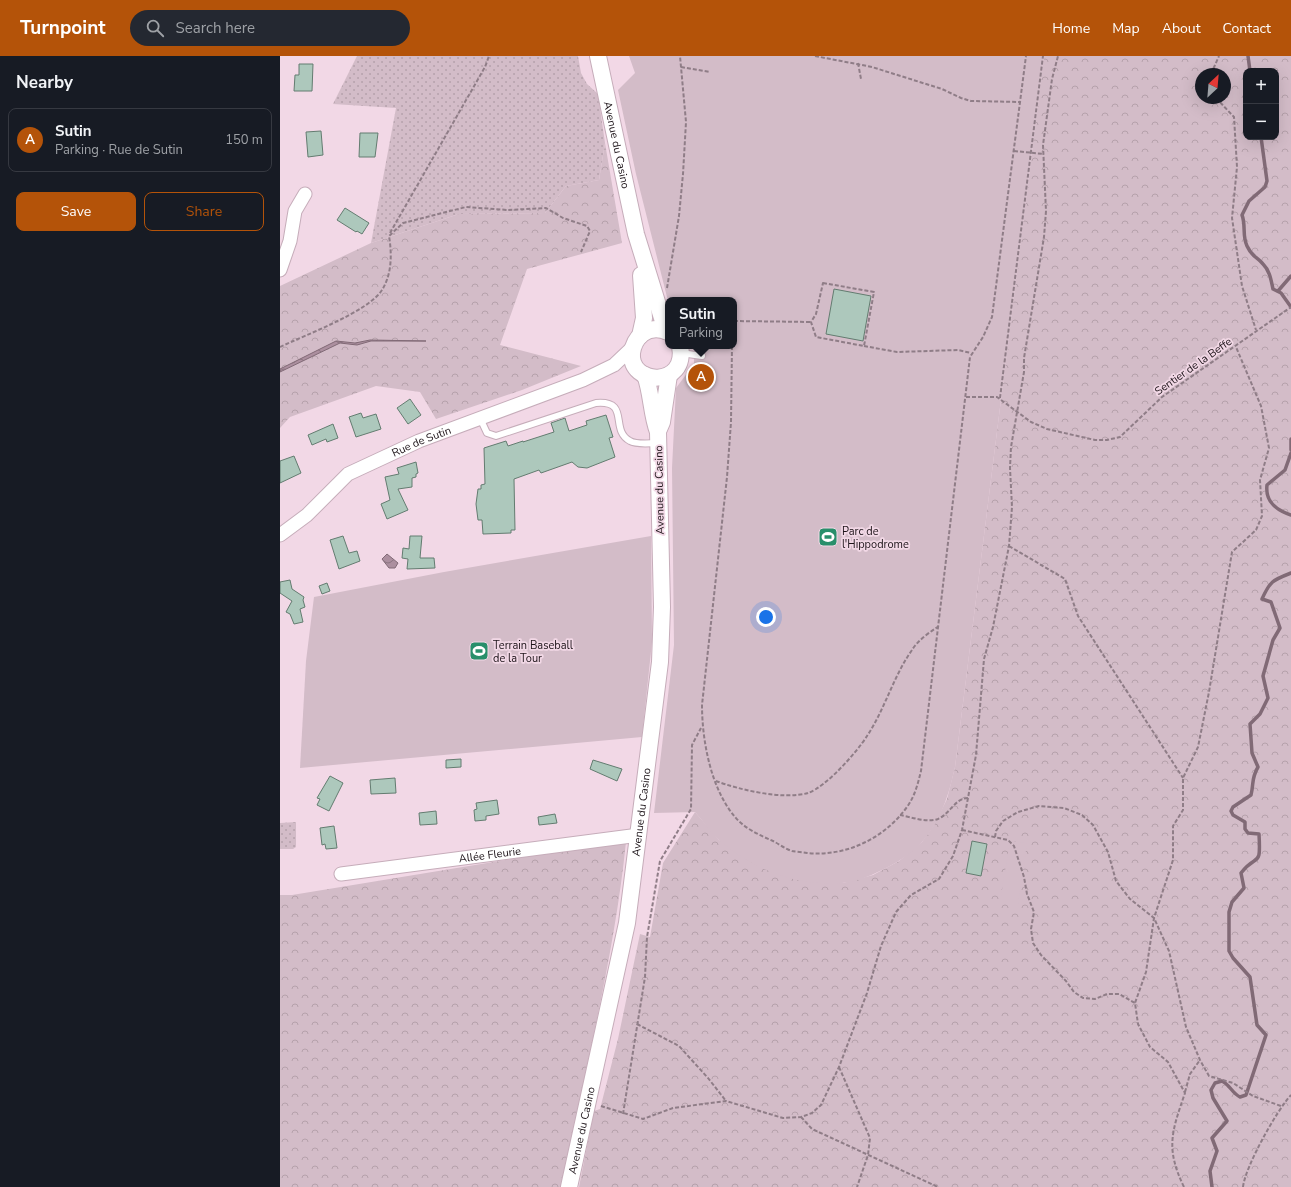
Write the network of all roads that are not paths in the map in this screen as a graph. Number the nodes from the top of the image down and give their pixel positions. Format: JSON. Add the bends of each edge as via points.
{"nodes":[{"id":1,"x":598,"y":56,"type":"edge"},
{"id":2,"x":305,"y":194,"type":"dead end"},
{"id":3,"x":636,"y":234,"type":"junction"},
{"id":4,"x":280,"y":270,"type":"edge"},
{"id":5,"x":665,"y":326,"type":"edge"},
{"id":6,"x":665,"y":332,"type":"edge"},
{"id":7,"x":636,"y":341,"type":"junction"},
{"id":8,"x":681,"y":349,"type":"edge"},
{"id":9,"x":702,"y":356,"type":"dead end"},
{"id":10,"x":642,"y":373,"type":"junction"},
{"id":11,"x":669,"y":375,"type":"junction"},
{"id":12,"x":582,"y":380,"type":"junction"},
{"id":13,"x":480,"y":418,"type":"junction"},
{"id":14,"x":658,"y":438,"type":"junction"},
{"id":15,"x":280,"y":534,"type":"edge"},
{"id":16,"x":639,"y":835,"type":"junction"},
{"id":17,"x":341,"y":874,"type":"dead end"},
{"id":18,"x":568,"y":1187,"type":"edge"}],
"edges":[{"from":1,"to":3,"type":"street","name":"Avenue du Casino"},
{"from":2,"to":4,"type":"street","via":[[295,211],[290,241]]},
{"from":3,"to":5,"type":"street"},
{"from":3,"to":7,"type":"street","via":[[644,301],[644,318]]},
{"from":6,"to":7,"type":"street","via":[[652,329]]},
{"from":7,"to":10,"type":"street","via":[[632,356]]},
{"from":7,"to":12,"type":"street","name":"Rue de Sutin","via":[[614,365]]},
{"from":8,"to":9,"type":"lane"},
{"from":8,"to":11,"type":"street","via":[[678,366]]},
{"from":10,"to":11,"type":"street","via":[[657,378]]},
{"from":10,"to":12,"type":"street","name":"Rue de Sutin","via":[[626,369]]},
{"from":10,"to":14,"type":"street","via":[[651,395]]},
{"from":11,"to":14,"type":"street"},
{"from":12,"to":13,"type":"street","name":"Rue de Sutin"},
{"from":13,"to":14,"type":"lane","via":[[487,433],[496,436],[606,402],[616,408],[623,435],[630,441],[640,444]]},
{"from":13,"to":15,"type":"street","name":"Rue de Sutin","via":[[419,441],[348,474],[307,515]]},
{"from":14,"to":16,"type":"street","name":"Avenue du Casino","via":[[662,607],[660,662]]},
{"from":16,"to":17,"type":"street","name":"Allée Fleurie"},
{"from":16,"to":18,"type":"street","name":"Avenue du Casino","via":[[627,923]]}]}
